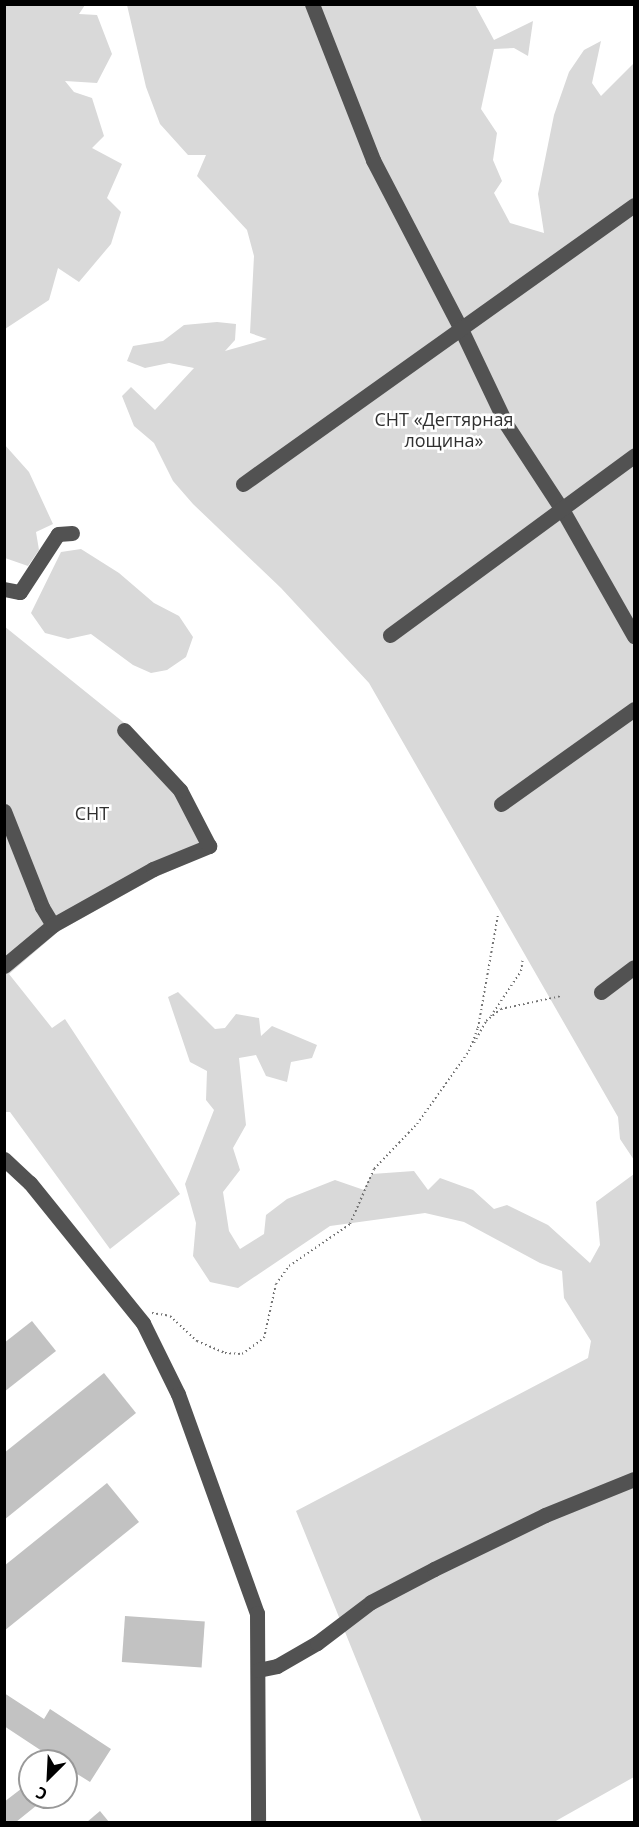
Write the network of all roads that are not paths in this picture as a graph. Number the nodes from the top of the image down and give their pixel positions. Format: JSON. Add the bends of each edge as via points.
{"nodes":[{"id":1,"x":312,"y":4,"type":"edge"},
{"id":2,"x":634,"y":205,"type":"edge"},
{"id":3,"x":460,"y":327,"type":"junction"},
{"id":4,"x":634,"y":456,"type":"edge"},
{"id":5,"x":243,"y":484,"type":"dead end"},
{"id":6,"x":562,"y":511,"type":"junction"},
{"id":7,"x":72,"y":533,"type":"dead end"},
{"id":8,"x":4,"y":589,"type":"edge"},
{"id":9,"x":390,"y":635,"type":"dead end"},
{"id":10,"x":634,"y":636,"type":"edge"},
{"id":11,"x":634,"y":709,"type":"edge"},
{"id":12,"x":124,"y":730,"type":"dead end"},
{"id":13,"x":501,"y":804,"type":"dead end"},
{"id":14,"x":6,"y":818,"type":"edge"},
{"id":15,"x":53,"y":925,"type":"junction"},
{"id":16,"x":4,"y":966,"type":"edge"},
{"id":17,"x":634,"y":967,"type":"edge"},
{"id":18,"x":601,"y":992,"type":"dead end"},
{"id":19,"x":4,"y":1159,"type":"edge"},
{"id":20,"x":634,"y":1479,"type":"edge"},
{"id":21,"x":258,"y":1670,"type":"junction"},
{"id":22,"x":258,"y":1822,"type":"edge"}],
"edges":[{"from":1,"to":3,"type":"street","via":[[373,160]]},
{"from":2,"to":3,"type":"street"},
{"from":3,"to":5,"type":"street"},
{"from":3,"to":6,"type":"street","via":[[506,424]]},
{"from":4,"to":6,"type":"street"},
{"from":6,"to":9,"type":"street"},
{"from":6,"to":10,"type":"street"},
{"from":7,"to":8,"type":"street","via":[[58,534],[20,592]]},
{"from":11,"to":13,"type":"street"},
{"from":12,"to":15,"type":"street","via":[[180,790],[208,846],[153,869]]},
{"from":14,"to":15,"type":"street"},
{"from":15,"to":16,"type":"street"},
{"from":17,"to":18,"type":"street"},
{"from":19,"to":21,"type":"street","via":[[30,1183],[143,1323],[178,1394],[257,1613]]},
{"from":20,"to":21,"type":"street","via":[[545,1515],[434,1569],[371,1602],[297,1654],[276,1666]]},
{"from":21,"to":22,"type":"street"}]}
